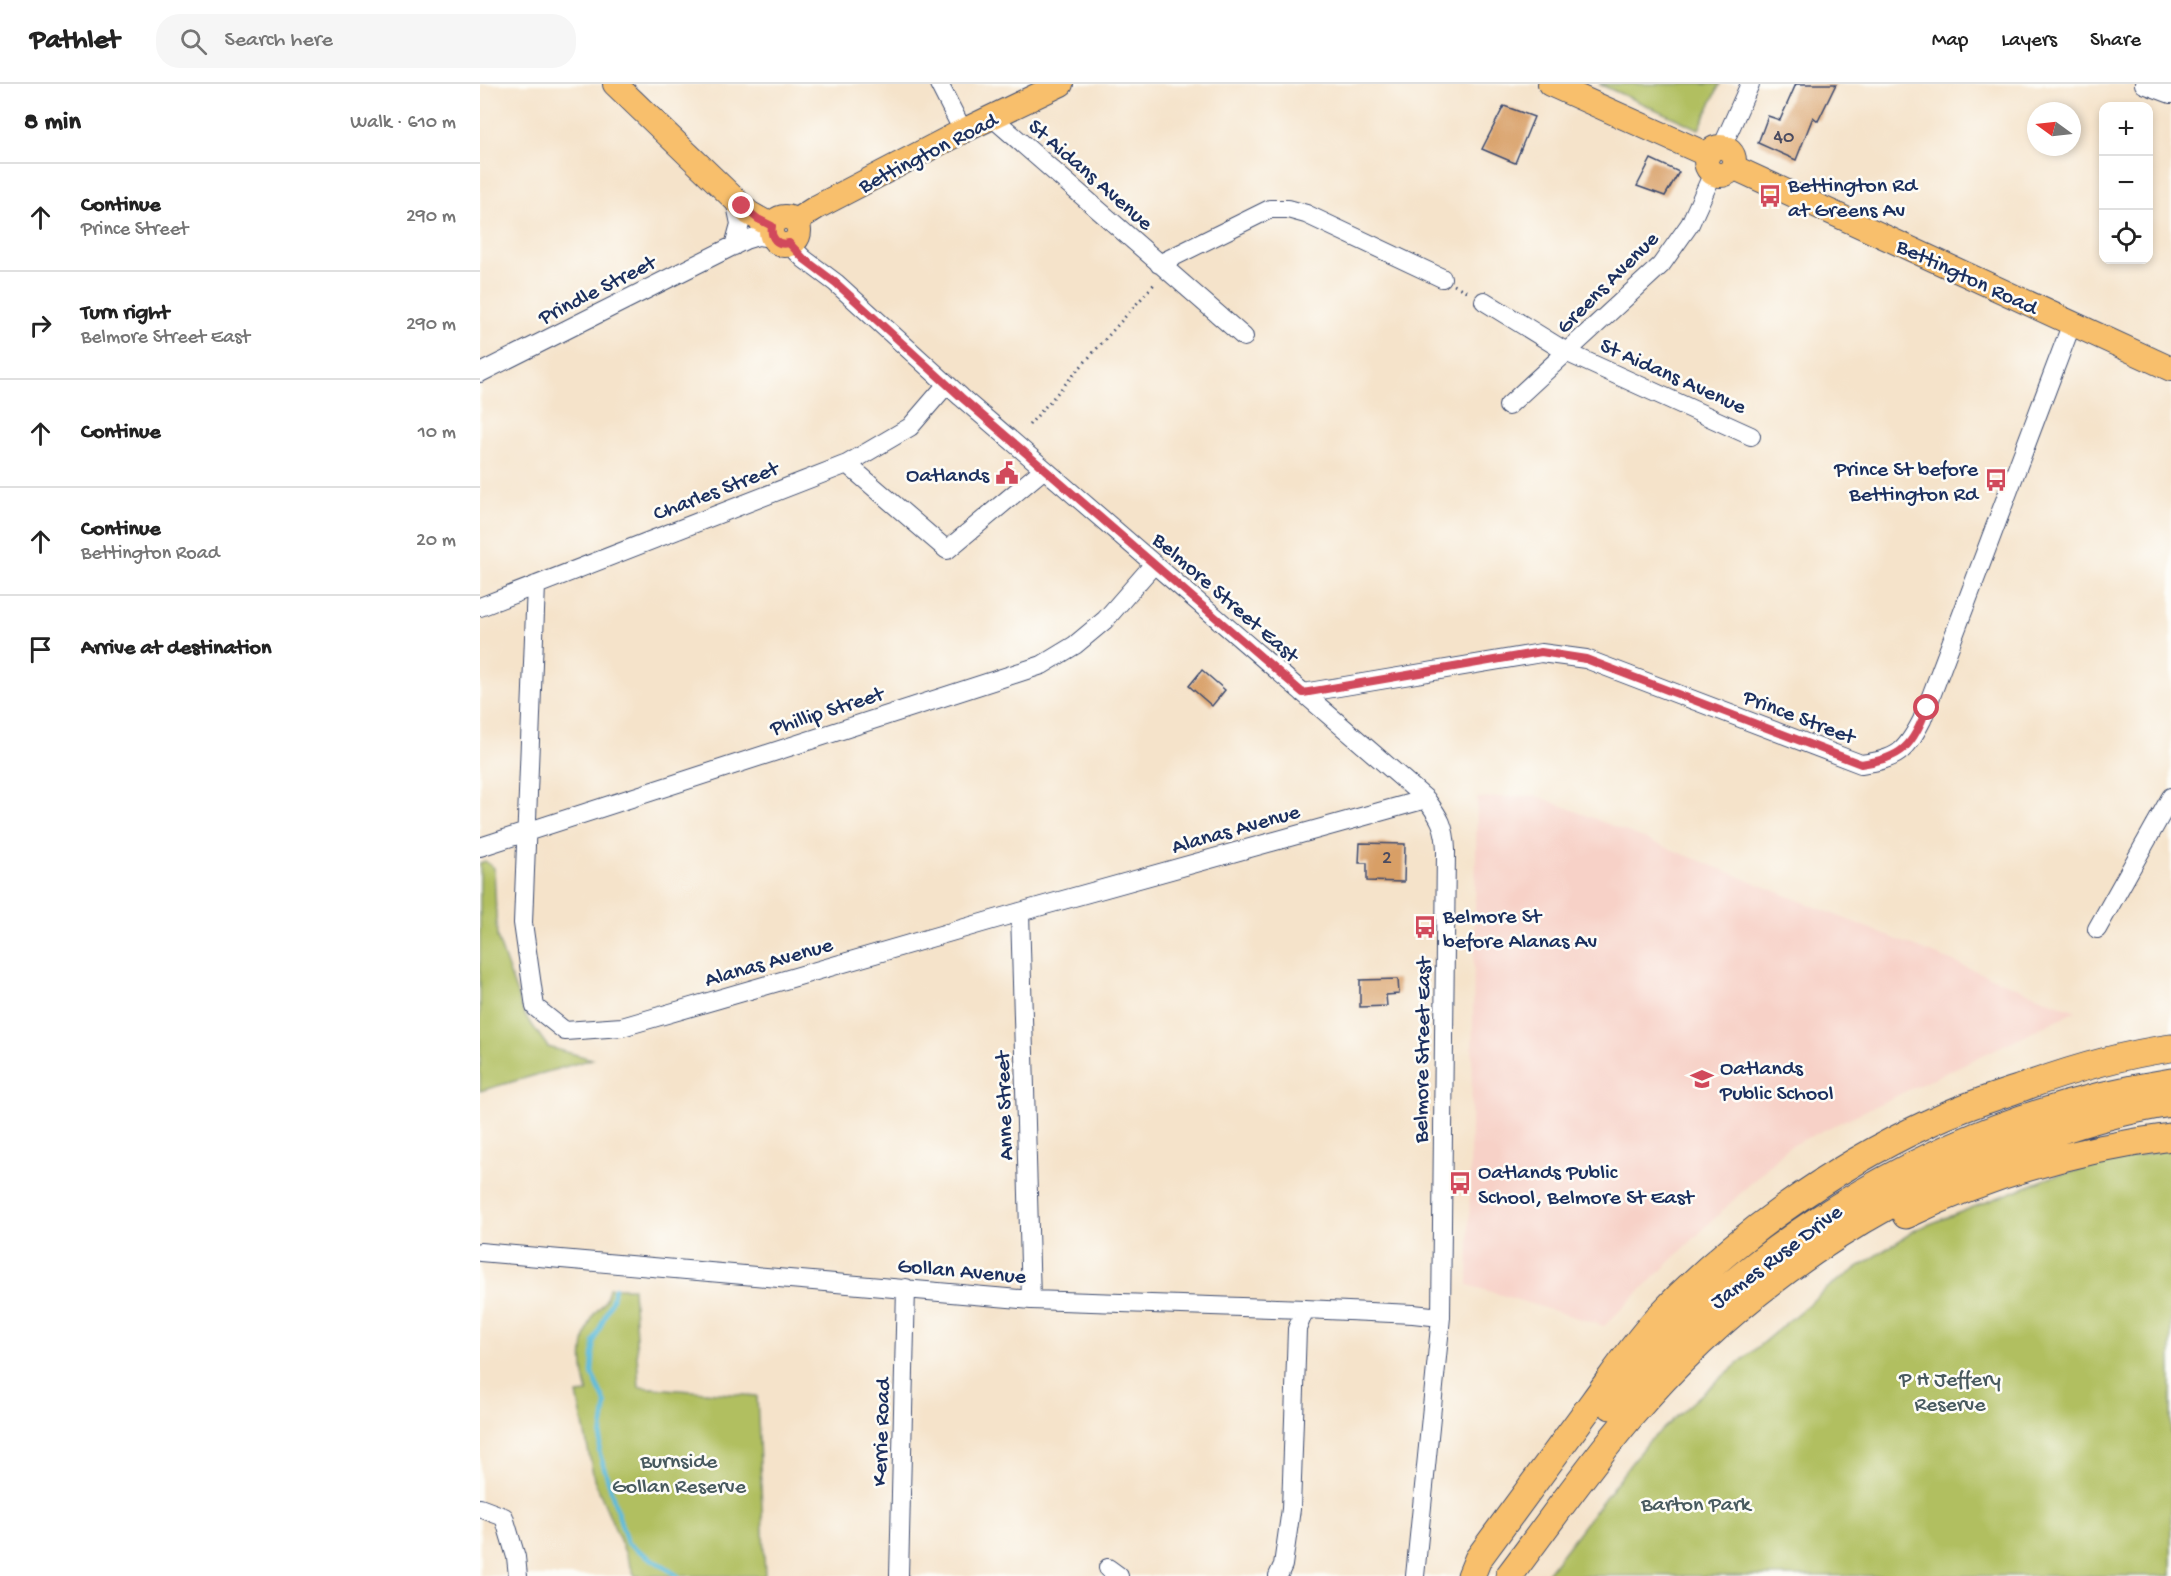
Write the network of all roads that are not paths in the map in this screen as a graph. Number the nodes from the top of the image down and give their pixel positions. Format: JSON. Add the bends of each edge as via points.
{"nodes":[{"id":1,"x":615,"y":84,"type":"edge"},
{"id":2,"x":939,"y":84,"type":"edge"},
{"id":3,"x":1061,"y":84,"type":"edge"},
{"id":4,"x":1551,"y":84,"type":"edge"},
{"id":5,"x":1750,"y":84,"type":"edge"},
{"id":6,"x":2144,"y":84,"type":"edge"},
{"id":7,"x":2171,"y":94,"type":"edge"},
{"id":8,"x":993,"y":118,"type":"junction"},
{"id":9,"x":963,"y":131,"type":"junction"},
{"id":10,"x":1719,"y":160,"type":"junction"},
{"id":11,"x":735,"y":200,"type":"junction"},
{"id":12,"x":782,"y":232,"type":"junction"},
{"id":13,"x":734,"y":246,"type":"junction"},
{"id":14,"x":1158,"y":273,"type":"junction"},
{"id":15,"x":1442,"y":278,"type":"road end"},
{"id":16,"x":1484,"y":301,"type":"road end"},
{"id":17,"x":2072,"y":323,"type":"junction"},
{"id":18,"x":1244,"y":337,"type":"dead end"},
{"id":19,"x":1568,"y":353,"type":"junction"},
{"id":20,"x":2171,"y":369,"type":"edge"},
{"id":21,"x":480,"y":374,"type":"edge"},
{"id":22,"x":947,"y":384,"type":"junction"},
{"id":23,"x":1508,"y":406,"type":"dead end"},
{"id":24,"x":1751,"y":436,"type":"dead end"},
{"id":25,"x":847,"y":464,"type":"junction"},
{"id":26,"x":1044,"y":469,"type":"junction"},
{"id":27,"x":1154,"y":564,"type":"junction"},
{"id":28,"x":536,"y":585,"type":"junction"},
{"id":29,"x":480,"y":607,"type":"edge"},
{"id":30,"x":1303,"y":693,"type":"junction"},
{"id":31,"x":2171,"y":797,"type":"edge"},
{"id":32,"x":1426,"y":799,"type":"junction"},
{"id":33,"x":526,"y":831,"type":"junction"},
{"id":34,"x":480,"y":847,"type":"edge"},
{"id":35,"x":1020,"y":912,"type":"junction"},
{"id":36,"x":2097,"y":929,"type":"dead end"},
{"id":37,"x":2171,"y":1048,"type":"edge"},
{"id":38,"x":2171,"y":1082,"type":"edge"},
{"id":39,"x":2171,"y":1103,"type":"edge"},
{"id":40,"x":2171,"y":1137,"type":"edge"},
{"id":41,"x":480,"y":1252,"type":"edge"},
{"id":42,"x":906,"y":1288,"type":"junction"},
{"id":43,"x":1031,"y":1300,"type":"junction"},
{"id":44,"x":1305,"y":1309,"type":"junction"},
{"id":45,"x":1441,"y":1317,"type":"junction"},
{"id":46,"x":1630,"y":1417,"type":"junction"},
{"id":47,"x":480,"y":1508,"type":"edge"},
{"id":48,"x":518,"y":1576,"type":"edge"},
{"id":49,"x":899,"y":1576,"type":"edge"},
{"id":50,"x":1278,"y":1576,"type":"edge"},
{"id":51,"x":1415,"y":1576,"type":"edge"},
{"id":52,"x":1472,"y":1576,"type":"edge"},
{"id":53,"x":1481,"y":1576,"type":"edge"},
{"id":54,"x":1509,"y":1576,"type":"edge"}],
"edges":[{"from":1,"to":11,"type":"main road"},
{"from":2,"to":9,"type":"street"},
{"from":3,"to":8,"type":"main road","name":"Bettington Road"},
{"from":4,"to":10,"type":"main road","name":"Bettington Road"},
{"from":5,"to":10,"type":"street","name":"Greens Avenue"},
{"from":6,"to":7,"type":"street"},
{"from":8,"to":9,"type":"main road","name":"Bettington Road"},
{"from":8,"to":14,"type":"street","name":"St Aidans Avenue"},
{"from":9,"to":12,"type":"main road","name":"Bettington Road","via":[[817,207]]},
{"from":10,"to":17,"type":"main road","name":"Bettington Road"},
{"from":10,"to":19,"type":"street","name":"Greens Avenue","via":[[1690,224],[1661,265]]},
{"from":11,"to":12,"type":"main road"},
{"from":11,"to":13,"type":"street","via":[[740,224]]},
{"from":12,"to":13,"type":"street","name":"Prindle Street"},
{"from":12,"to":22,"type":"street","name":"Belmore Street East","via":[[804,259]]},
{"from":13,"to":21,"type":"street","name":"Prindle Street"},
{"from":14,"to":15,"type":"street","via":[[1270,209],[1288,209]]},
{"from":14,"to":18,"type":"street","name":"St Aidans Avenue"},
{"from":16,"to":19,"type":"street","name":"St Aidans Avenue"},
{"from":17,"to":20,"type":"main road","name":"Bettington Road"},
{"from":17,"to":30,"type":"street","name":"Prince Street","via":[[1922,720],[1910,743],[1896,754],[1861,764],[1586,659],[1541,652]]},
{"from":19,"to":23,"type":"street","name":"Greens Avenue"},
{"from":19,"to":24,"type":"street","name":"St Aidans Avenue"},
{"from":22,"to":25,"type":"street","name":"Charles Street","via":[[910,427]]},
{"from":22,"to":26,"type":"street","name":"Belmore Street East"},
{"from":25,"to":26,"type":"street","via":[[947,550]]},
{"from":25,"to":28,"type":"street","name":"Charles Street"},
{"from":26,"to":27,"type":"street","name":"Belmore Street East"},
{"from":27,"to":30,"type":"street","name":"Belmore Street East"},
{"from":27,"to":33,"type":"street","name":"Phillip Street","via":[[1105,620],[1076,645],[1042,665]]},
{"from":28,"to":29,"type":"street","name":"Charles Street"},
{"from":28,"to":33,"type":"street","name":"Alanas Avenue"},
{"from":30,"to":32,"type":"street","name":"Belmore Street East"},
{"from":31,"to":36,"type":"street"},
{"from":32,"to":35,"type":"street","name":"Alanas Avenue"},
{"from":32,"to":45,"type":"street","name":"Belmore Street East","via":[[1445,832]]},
{"from":33,"to":34,"type":"street","name":"Phillip Street"},
{"from":33,"to":35,"type":"street","name":"Alanas Avenue","via":[[523,923],[535,1007],[565,1031],[622,1027]]},
{"from":35,"to":43,"type":"street","name":"Anne Street"},
{"from":37,"to":52,"type":"highway","via":[[2089,1065],[1930,1122],[1882,1146],[1781,1212],[1699,1278],[1657,1319],[1478,1559]]},
{"from":38,"to":53,"type":"highway","name":"James Ruse Drive","via":[[2035,1114],[1936,1154],[1887,1178],[1793,1236],[1704,1307],[1625,1388]]},
{"from":39,"to":46,"type":"highway","name":"James Ruse Drive","via":[[2058,1130],[1947,1174],[1858,1221],[1763,1287],[1680,1362]]},
{"from":40,"to":46,"type":"highway","via":[[2112,1146],[2011,1172],[1956,1191],[1863,1237],[1771,1299]]},
{"from":41,"to":42,"type":"street","name":"Gollan Avenue"},
{"from":42,"to":43,"type":"street","name":"Gollan Avenue"},
{"from":42,"to":49,"type":"street","name":"Kerrie Road"},
{"from":43,"to":44,"type":"street","name":"Gollan Avenue"},
{"from":44,"to":45,"type":"street","name":"Gollan Avenue"},
{"from":44,"to":50,"type":"street","via":[[1297,1329],[1291,1509]]},
{"from":45,"to":51,"type":"street","name":"Belmore Street East"},
{"from":46,"to":54,"type":"highway","name":"James Ruse Drive"},
{"from":47,"to":48,"type":"street","via":[[504,1517]]}]}
